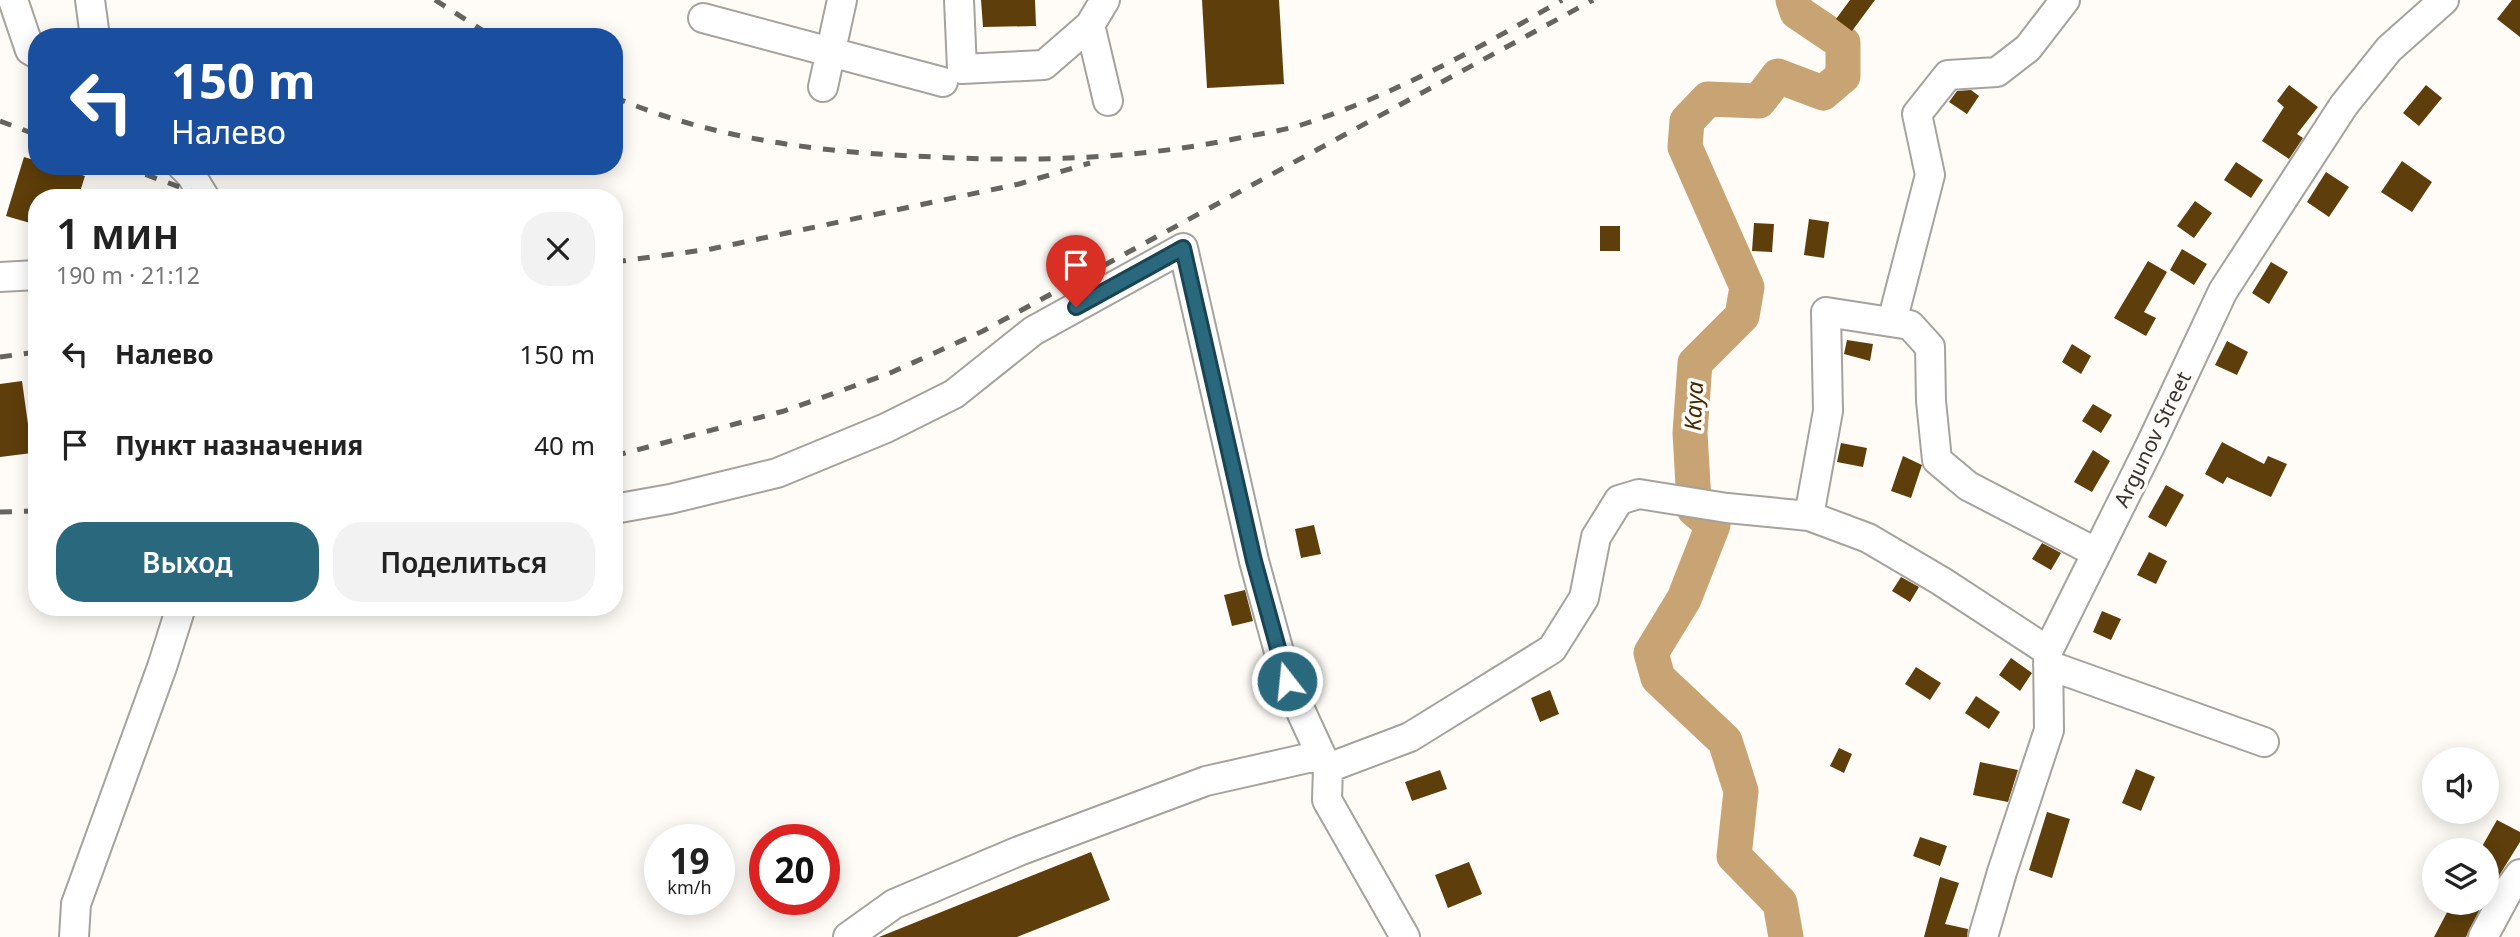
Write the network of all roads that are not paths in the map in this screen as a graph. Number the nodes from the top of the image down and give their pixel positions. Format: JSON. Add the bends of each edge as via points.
{"nodes":[{"id":1,"x":13,"y":0,"type":"edge"},
{"id":2,"x":90,"y":0,"type":"edge"},
{"id":3,"x":842,"y":0,"type":"edge"},
{"id":4,"x":959,"y":0,"type":"edge"},
{"id":5,"x":1105,"y":0,"type":"edge"},
{"id":6,"x":2065,"y":0,"type":"edge"},
{"id":7,"x":2444,"y":0,"type":"edge"},
{"id":8,"x":703,"y":18,"type":"dead end"},
{"id":9,"x":1090,"y":24,"type":"junction"},
{"id":10,"x":94,"y":28,"type":"edge"},
{"id":11,"x":28,"y":44,"type":"edge"},
{"id":12,"x":831,"y":52,"type":"junction"},
{"id":13,"x":943,"y":82,"type":"dead end"},
{"id":14,"x":823,"y":86,"type":"dead end"},
{"id":15,"x":1108,"y":101,"type":"dead end"},
{"id":16,"x":28,"y":275,"type":"edge"},
{"id":17,"x":0,"y":277,"type":"edge"},
{"id":18,"x":1892,"y":322,"type":"junction"},
{"id":19,"x":623,"y":507,"type":"edge"},
{"id":20,"x":1809,"y":516,"type":"junction"},
{"id":21,"x":2097,"y":553,"type":"junction"},
{"id":22,"x":178,"y":616,"type":"edge"},
{"id":23,"x":2048,"y":658,"type":"junction"},
{"id":24,"x":2264,"y":742,"type":"dead end"},
{"id":25,"x":1325,"y":761,"type":"junction"},
{"id":26,"x":2520,"y":874,"type":"edge"},
{"id":27,"x":74,"y":937,"type":"edge"},
{"id":28,"x":848,"y":937,"type":"edge"},
{"id":29,"x":1405,"y":937,"type":"edge"},
{"id":30,"x":1983,"y":937,"type":"edge"},
{"id":31,"x":2483,"y":937,"type":"edge"}],
"edges":[{"from":1,"to":11,"type":"street"},
{"from":2,"to":10,"type":"street"},
{"from":3,"to":12,"type":"street"},
{"from":4,"to":9,"type":"street","via":[[962,69],[1044,65]]},
{"from":5,"to":9,"type":"street"},
{"from":6,"to":18,"type":"street","via":[[2028,48],[1997,72],[1948,75],[1917,114],[1930,175]]},
{"from":7,"to":21,"type":"street","name":"Argunov Street","via":[[2389,49],[2344,105],[2223,291]]},
{"from":8,"to":12,"type":"street"},
{"from":9,"to":15,"type":"street"},
{"from":12,"to":13,"type":"street"},
{"from":12,"to":14,"type":"street"},
{"from":16,"to":17,"type":"street"},
{"from":18,"to":20,"type":"street","via":[[1826,312],[1828,411]]},
{"from":18,"to":21,"type":"street","via":[[1910,325],[1930,347],[1937,460],[1968,486]]},
{"from":19,"to":25,"type":"street","via":[[777,473],[886,428],[954,394],[1033,331],[1183,248],[1254,561],[1287,681]]},
{"from":20,"to":23,"type":"street","via":[[1868,538],[1941,581]]},
{"from":20,"to":25,"type":"street","via":[[1639,494],[1619,500],[1596,537],[1584,598],[1552,649],[1410,737]]},
{"from":21,"to":23,"type":"street","name":"Argunov Street"},
{"from":22,"to":27,"type":"street","via":[[76,904]]},
{"from":23,"to":24,"type":"street"},
{"from":23,"to":30,"type":"street","name":"Argunov Street","via":[[2049,730]]},
{"from":25,"to":28,"type":"street","via":[[1206,781],[894,904]]},
{"from":25,"to":29,"type":"street","via":[[1327,800]]},
{"from":26,"to":31,"type":"street"}]}
